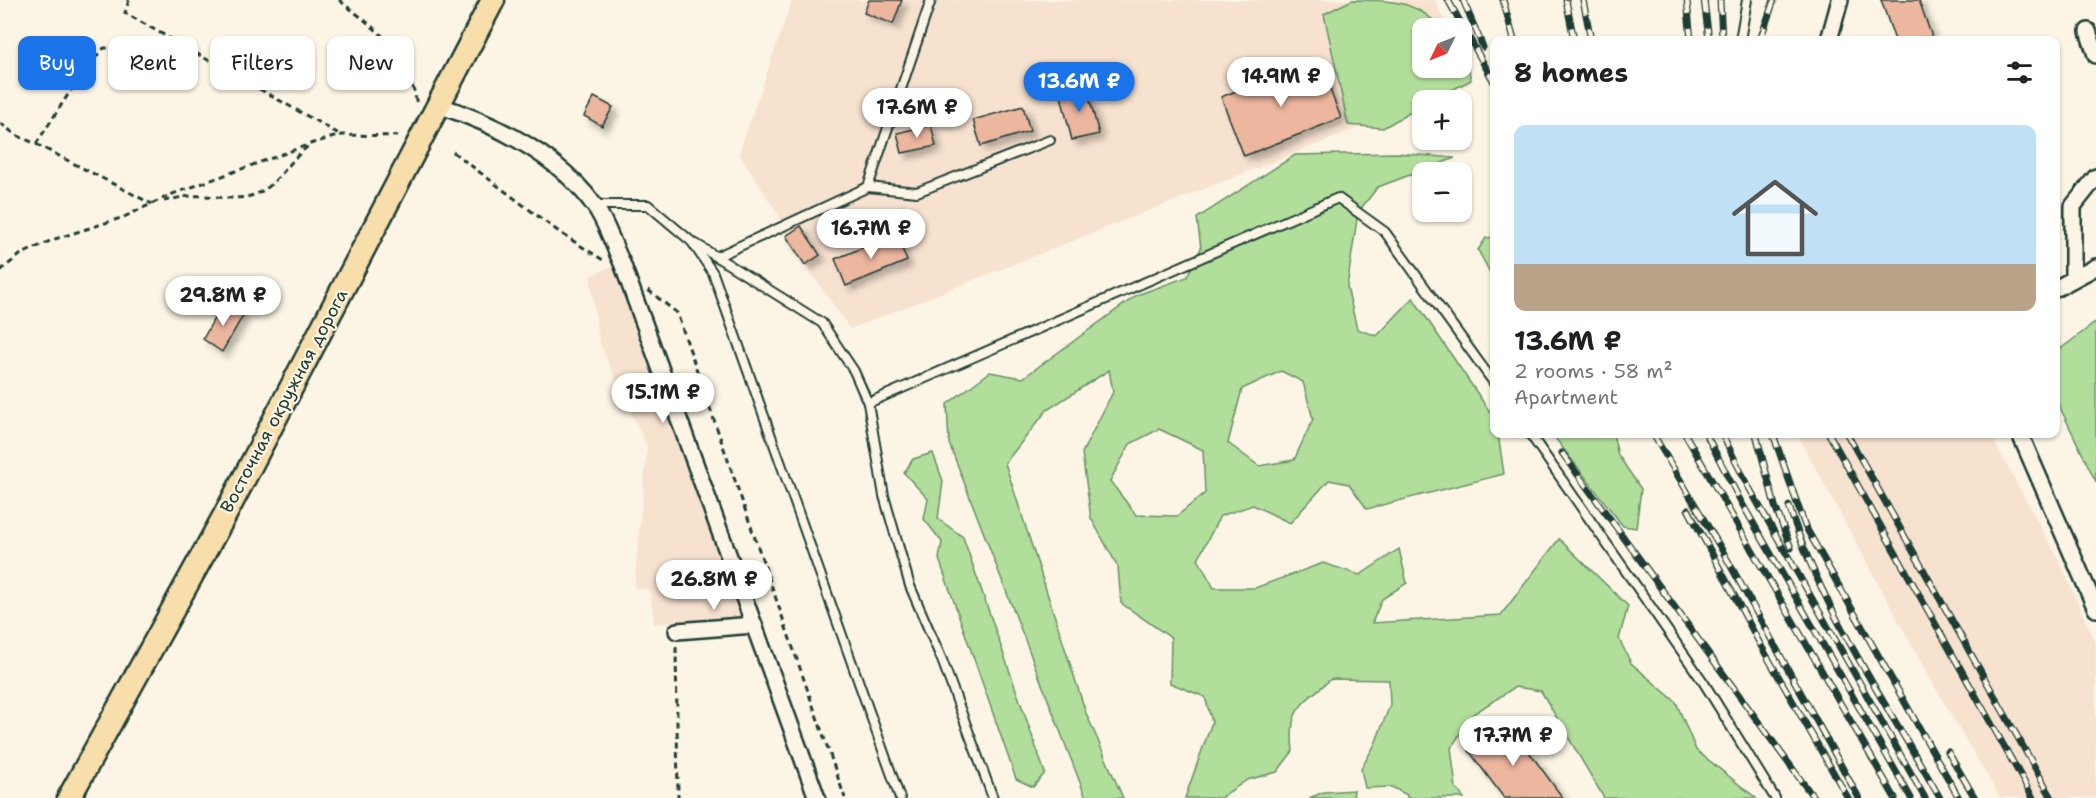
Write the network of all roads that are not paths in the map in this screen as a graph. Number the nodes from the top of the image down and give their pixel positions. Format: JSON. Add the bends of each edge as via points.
{"nodes":[{"id":1,"x":493,"y":0,"type":"edge"},
{"id":2,"x":931,"y":0,"type":"edge"},
{"id":3,"x":1747,"y":0,"type":"edge"},
{"id":4,"x":1840,"y":0,"type":"edge"},
{"id":5,"x":2088,"y":31,"type":"dead end"},
{"id":6,"x":1741,"y":36,"type":"edge"},
{"id":7,"x":1829,"y":36,"type":"edge"},
{"id":8,"x":2096,"y":55,"type":"edge"},
{"id":9,"x":438,"y":105,"type":"junction"},
{"id":10,"x":1050,"y":140,"type":"dead end"},
{"id":11,"x":2096,"y":177,"type":"edge"},
{"id":12,"x":868,"y":187,"type":"junction"},
{"id":13,"x":595,"y":205,"type":"junction"},
{"id":14,"x":692,"y":242,"type":"junction"},
{"id":15,"x":716,"y":257,"type":"junction"},
{"id":16,"x":2096,"y":267,"type":"edge"},
{"id":17,"x":2073,"y":279,"type":"junction"},
{"id":18,"x":2060,"y":287,"type":"edge"},
{"id":19,"x":1490,"y":377,"type":"edge"},
{"id":20,"x":868,"y":403,"type":"junction"},
{"id":21,"x":1533,"y":438,"type":"edge"},
{"id":22,"x":2022,"y":438,"type":"edge"},
{"id":23,"x":2096,"y":609,"type":"edge"},
{"id":24,"x":753,"y":625,"type":"junction"},
{"id":25,"x":677,"y":631,"type":"road end"},
{"id":26,"x":69,"y":798,"type":"edge"},
{"id":27,"x":817,"y":798,"type":"edge"},
{"id":28,"x":900,"y":798,"type":"edge"},
{"id":29,"x":993,"y":798,"type":"edge"},
{"id":30,"x":1775,"y":798,"type":"edge"}],
"edges":[{"from":1,"to":9,"type":"main road","name":"Восточная окружная дорога"},
{"from":2,"to":12,"type":"lane"},
{"from":3,"to":6,"type":"lane"},
{"from":4,"to":7,"type":"street"},
{"from":5,"to":8,"type":"street"},
{"from":9,"to":13,"type":"street","via":[[475,117],[550,160]]},
{"from":9,"to":26,"type":"main road","name":"Восточная окружная дорога","via":[[226,513]]},
{"from":10,"to":12,"type":"lane","via":[[917,192]]},
{"from":11,"to":17,"type":"street","via":[[2073,206]]},
{"from":12,"to":15,"type":"lane"},
{"from":13,"to":14,"type":"lane","via":[[648,205]]},
{"from":13,"to":24,"type":"street","via":[[622,263]]},
{"from":14,"to":15,"type":"lane"},
{"from":14,"to":28,"type":"lane","via":[[713,273]]},
{"from":15,"to":20,"type":"lane","via":[[822,324],[854,371]]},
{"from":16,"to":17,"type":"street"},
{"from":17,"to":18,"type":"street"},
{"from":19,"to":20,"type":"lane","via":[[1385,232],[1338,198]]},
{"from":20,"to":29,"type":"lane","via":[[884,496],[910,586]]},
{"from":21,"to":30,"type":"lane","via":[[1704,683]]},
{"from":22,"to":23,"type":"street"},
{"from":24,"to":25,"type":"street"},
{"from":24,"to":27,"type":"street"}]}
